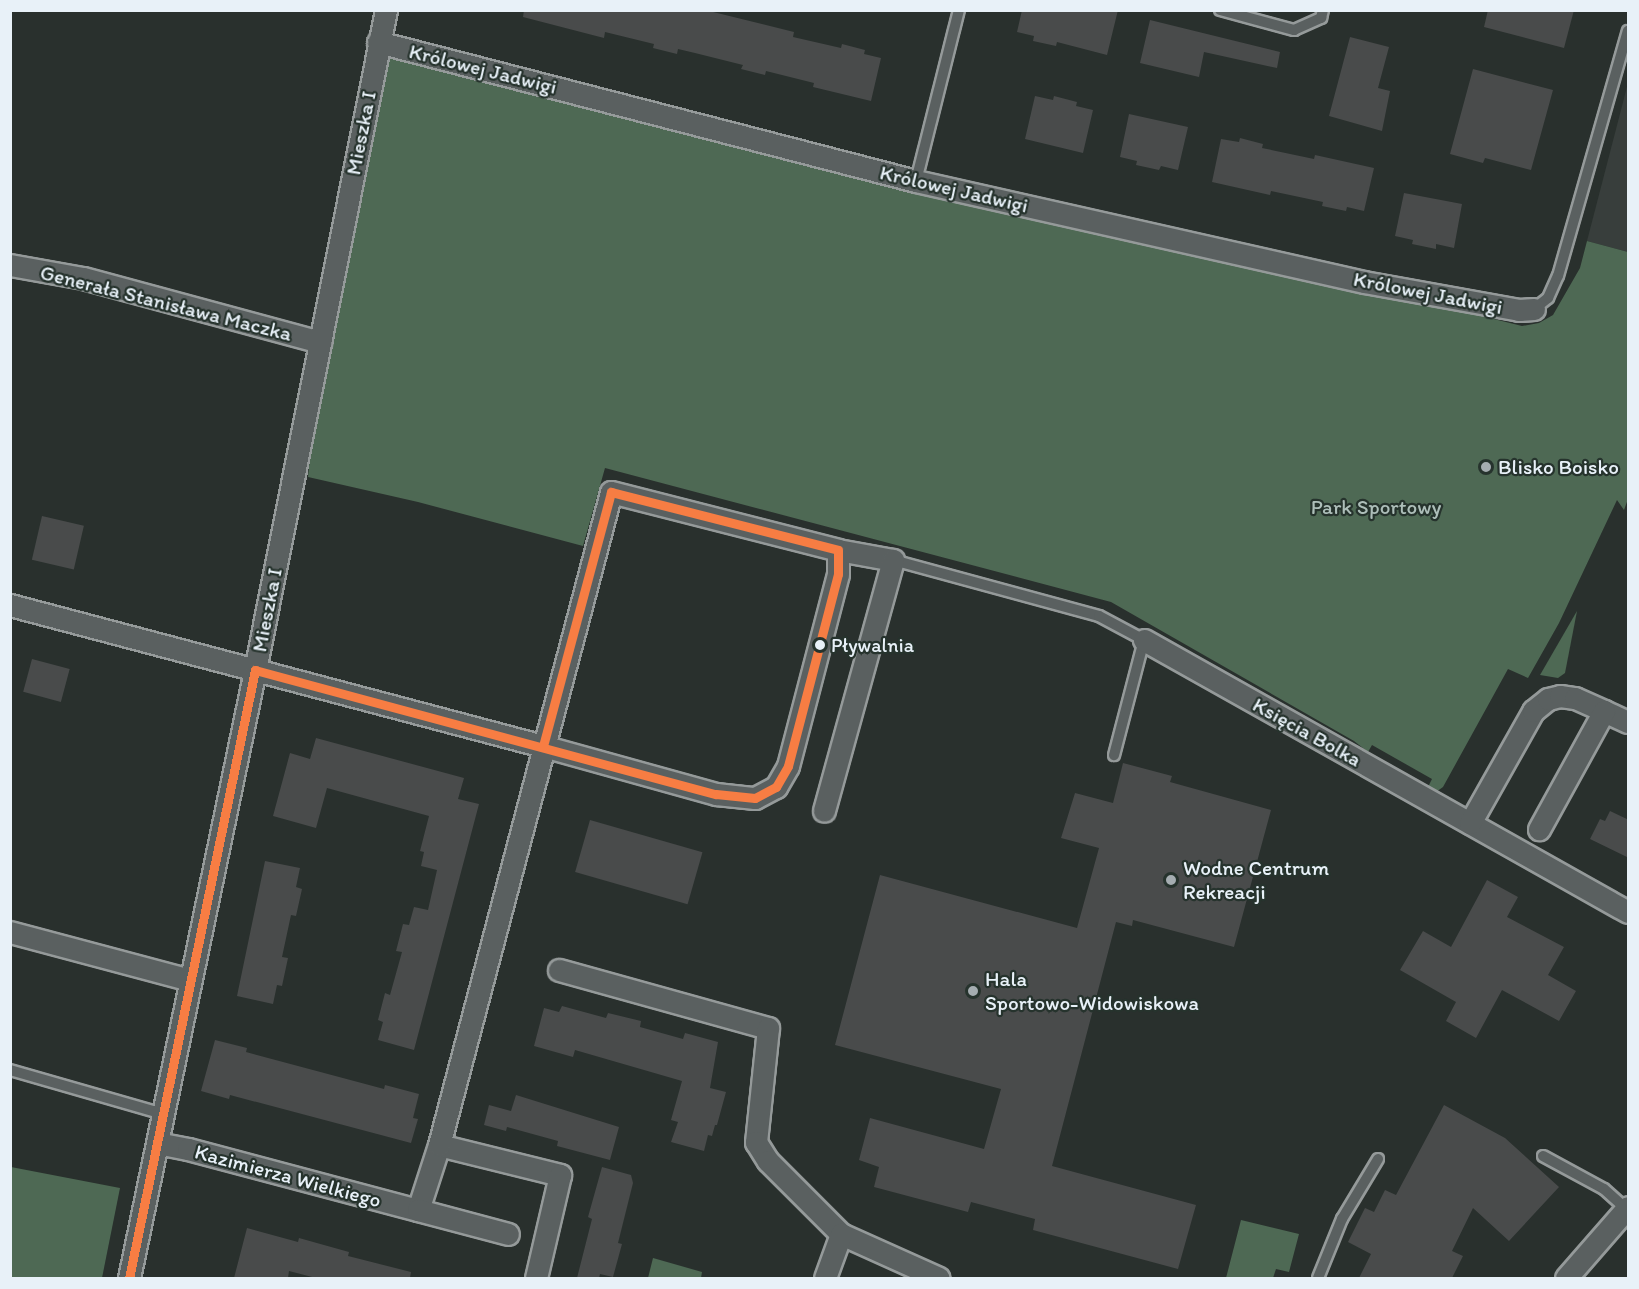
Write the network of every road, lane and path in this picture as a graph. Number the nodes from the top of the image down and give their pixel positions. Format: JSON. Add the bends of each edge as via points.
{"nodes":[{"id":1,"x":386,"y":10,"type":"edge"},
{"id":2,"x":959,"y":10,"type":"edge"},
{"id":3,"x":1220,"y":10,"type":"edge"},
{"id":4,"x":1323,"y":10,"type":"edge"},
{"id":5,"x":1629,"y":31,"type":"edge"},
{"id":6,"x":378,"y":42,"type":"junction"},
{"id":7,"x":916,"y":181,"type":"junction"},
{"id":8,"x":10,"y":265,"type":"edge"},
{"id":9,"x":1534,"y":309,"type":"joint"},
{"id":10,"x":321,"y":342,"type":"junction"},
{"id":11,"x":838,"y":550,"type":"junction"},
{"id":12,"x":893,"y":560,"type":"junction"},
{"id":13,"x":10,"y":605,"type":"edge"},
{"id":14,"x":1144,"y":640,"type":"junction"},
{"id":15,"x":255,"y":670,"type":"junction"},
{"id":16,"x":1604,"y":711,"type":"junction"},
{"id":17,"x":1629,"y":722,"type":"edge"},
{"id":18,"x":543,"y":746,"type":"junction"},
{"id":19,"x":1114,"y":755,"type":"dead end"},
{"id":20,"x":824,"y":811,"type":"dead end"},
{"id":21,"x":1470,"y":823,"type":"junction"},
{"id":22,"x":1539,"y":829,"type":"dead end"},
{"id":23,"x":1629,"y":912,"type":"edge"},
{"id":24,"x":10,"y":932,"type":"edge"},
{"id":25,"x":559,"y":970,"type":"dead end"},
{"id":26,"x":190,"y":980,"type":"junction"},
{"id":27,"x":10,"y":1070,"type":"edge"},
{"id":28,"x":163,"y":1114,"type":"junction"},
{"id":29,"x":157,"y":1143,"type":"junction"},
{"id":30,"x":439,"y":1145,"type":"junction"},
{"id":31,"x":1543,"y":1156,"type":"dead end"},
{"id":32,"x":1378,"y":1159,"type":"dead end"},
{"id":33,"x":1628,"y":1208,"type":"edge"},
{"id":34,"x":418,"y":1210,"type":"junction"},
{"id":35,"x":508,"y":1234,"type":"dead end"},
{"id":36,"x":841,"y":1234,"type":"junction"},
{"id":37,"x":927,"y":1276,"type":"edge"},
{"id":38,"x":129,"y":1278,"type":"edge"},
{"id":39,"x":536,"y":1278,"type":"edge"},
{"id":40,"x":825,"y":1278,"type":"edge"},
{"id":41,"x":1318,"y":1278,"type":"edge"},
{"id":42,"x":1566,"y":1278,"type":"edge"}],
"edges":[{"from":1,"to":6,"type":"street","name":"Mieszka I"},
{"from":2,"to":7,"type":"lane"},
{"from":3,"to":4,"type":"lane","via":[[1294,30],[1321,18]]},
{"from":5,"to":9,"type":"lane","via":[[1558,276],[1548,298]]},
{"from":6,"to":7,"type":"street","name":"Królowej Jadwigi"},
{"from":6,"to":10,"type":"street","name":"Mieszka I"},
{"from":7,"to":9,"type":"street","name":"Królowej Jadwigi","via":[[1364,282],[1519,310]]},
{"from":8,"to":10,"type":"street","name":"Generała Stanisława Maczka","via":[[83,278]]},
{"from":10,"to":15,"type":"street","name":"Mieszka I"},
{"from":11,"to":12,"type":"street"},
{"from":11,"to":18,"type":"street","via":[[838,574],[788,766],[776,787],[755,798],[737,798]]},
{"from":11,"to":18,"type":"street","via":[[611,492]]},
{"from":12,"to":14,"type":"lane","via":[[1099,616]]},
{"from":12,"to":20,"type":"street"},
{"from":13,"to":15,"type":"street"},
{"from":14,"to":19,"type":"lane"},
{"from":14,"to":21,"type":"street","name":"Księcia Bolka"},
{"from":15,"to":18,"type":"street"},
{"from":15,"to":26,"type":"street","name":"Mieszka I"},
{"from":16,"to":17,"type":"street"},
{"from":16,"to":21,"type":"street","via":[[1560,696],[1548,699],[1533,711]]},
{"from":16,"to":22,"type":"street"},
{"from":18,"to":30,"type":"street"},
{"from":21,"to":23,"type":"street","name":"Księcia Bolka"},
{"from":24,"to":26,"type":"street"},
{"from":25,"to":36,"type":"street","via":[[768,1028],[756,1142],[768,1161]]},
{"from":26,"to":28,"type":"street","name":"Mieszka I"},
{"from":27,"to":28,"type":"lane"},
{"from":28,"to":29,"type":"street","name":"Mieszka I"},
{"from":29,"to":34,"type":"street","name":"Kazimierza Wielkiego"},
{"from":29,"to":38,"type":"street","name":"Mieszka I"},
{"from":30,"to":34,"type":"street"},
{"from":30,"to":39,"type":"street","via":[[560,1175]]},
{"from":31,"to":33,"type":"lane","via":[[1604,1189]]},
{"from":32,"to":41,"type":"lane","via":[[1342,1219]]},
{"from":33,"to":42,"type":"street"},
{"from":34,"to":35,"type":"street","name":"Kazimierza Wielkiego"},
{"from":36,"to":37,"type":"street"},
{"from":36,"to":40,"type":"street"}]}
